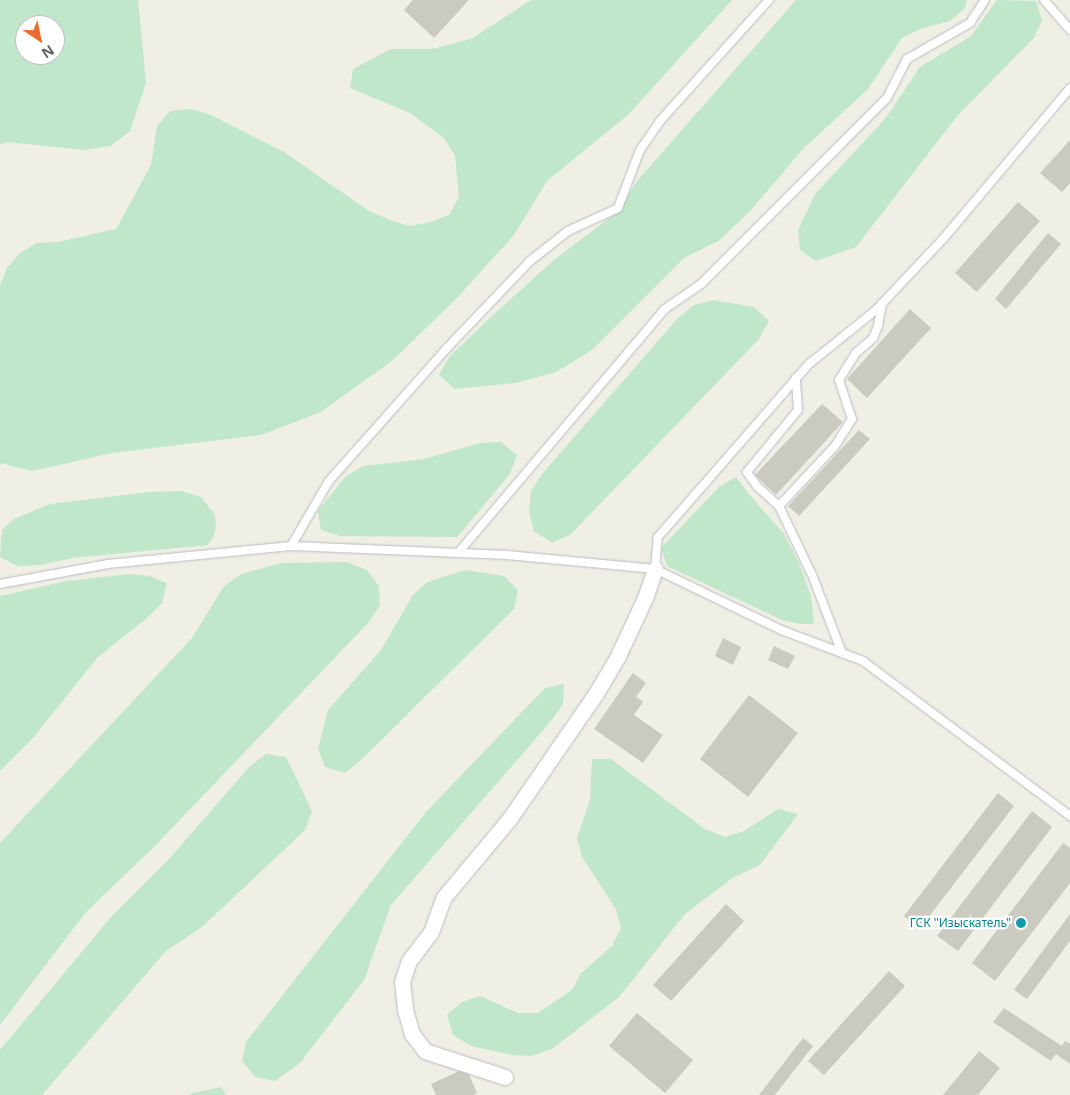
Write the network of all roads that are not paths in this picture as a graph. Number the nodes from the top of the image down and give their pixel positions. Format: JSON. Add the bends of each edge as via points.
{"nodes":[{"id":1,"x":769,"y":0,"type":"edge"},
{"id":2,"x":985,"y":0,"type":"edge"},
{"id":3,"x":1044,"y":0,"type":"edge"},
{"id":4,"x":1070,"y":30,"type":"edge"},
{"id":5,"x":1070,"y":88,"type":"edge"},
{"id":6,"x":882,"y":303,"type":"junction"},
{"id":7,"x":796,"y":378,"type":"junction"},
{"id":8,"x":780,"y":506,"type":"junction"},
{"id":9,"x":292,"y":546,"type":"junction"},
{"id":10,"x":458,"y":553,"type":"junction"},
{"id":11,"x":655,"y":569,"type":"junction"},
{"id":12,"x":0,"y":584,"type":"edge"},
{"id":13,"x":842,"y":653,"type":"junction"},
{"id":14,"x":1070,"y":816,"type":"edge"},
{"id":15,"x":504,"y":1076,"type":"dead end"}],
"edges":[{"from":1,"to":9,"type":"lane","via":[[660,121],[640,150],[618,208],[568,231],[530,261],[446,349],[329,481]]},
{"from":2,"to":10,"type":"lane","via":[[970,23],[907,59],[888,98],[700,284],[665,309]]},
{"from":3,"to":4,"type":"lane"},
{"from":5,"to":6,"type":"lane","via":[[943,239]]},
{"from":6,"to":7,"type":"lane"},
{"from":6,"to":8,"type":"lane","via":[[873,338],[856,353],[840,380],[852,419],[835,446]]},
{"from":7,"to":8,"type":"lane","via":[[798,410],[747,472]]},
{"from":7,"to":11,"type":"lane","via":[[658,537]]},
{"from":8,"to":13,"type":"lane","via":[[813,577]]},
{"from":9,"to":10,"type":"lane"},
{"from":9,"to":12,"type":"lane","via":[[108,564]]},
{"from":10,"to":11,"type":"lane"},
{"from":11,"to":13,"type":"lane","via":[[781,630]]},
{"from":11,"to":15,"type":"street","via":[[617,658],[595,694],[510,818],[444,897],[431,932],[409,961],[402,982],[412,1034],[425,1051]]},
{"from":13,"to":14,"type":"lane","via":[[863,661]]}]}
